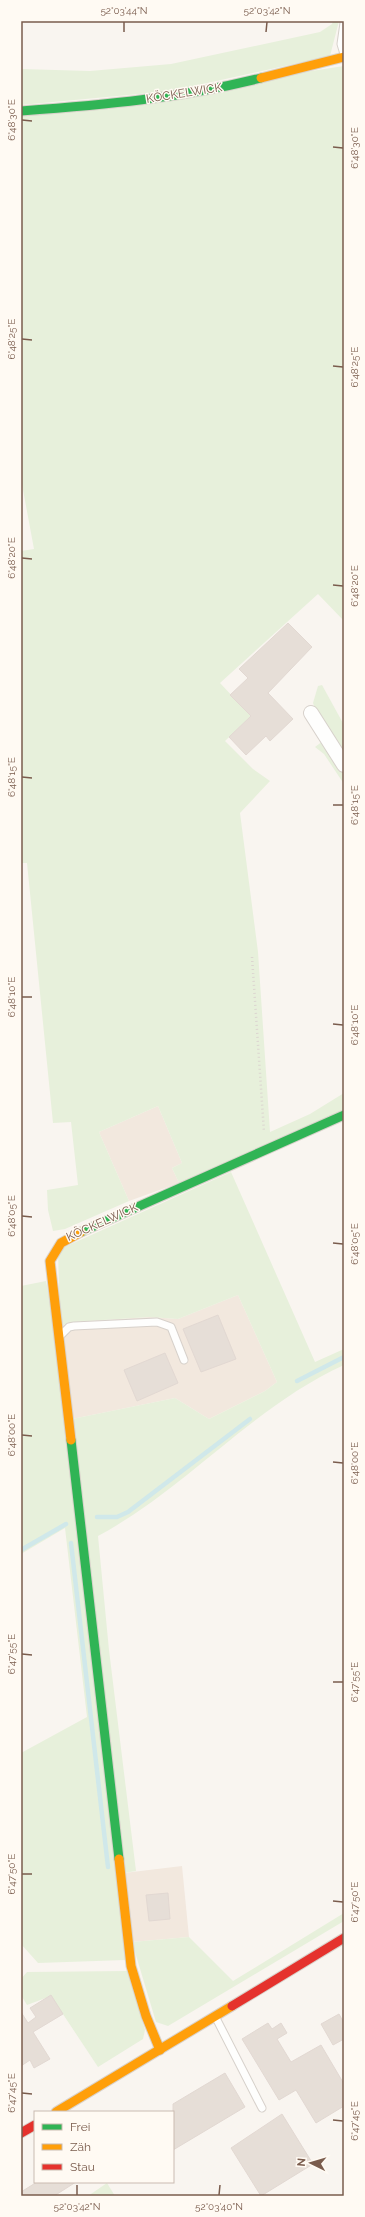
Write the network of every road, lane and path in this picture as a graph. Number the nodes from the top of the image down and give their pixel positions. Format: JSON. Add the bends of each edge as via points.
{"nodes":[{"id":1,"x":344,"y":23,"type":"edge"},
{"id":2,"x":344,"y":55,"type":"edge"},
{"id":3,"x":21,"y":111,"type":"edge"},
{"id":4,"x":311,"y":713,"type":"dead end"},
{"id":5,"x":344,"y":765,"type":"edge"},
{"id":6,"x":252,"y":957,"type":"dead end"},
{"id":7,"x":344,"y":1115,"type":"edge"},
{"id":8,"x":268,"y":1149,"type":"junction"},
{"id":9,"x":58,"y":1337,"type":"junction"},
{"id":10,"x":184,"y":1360,"type":"dead end"},
{"id":11,"x":344,"y":1938,"type":"edge"},
{"id":12,"x":215,"y":2017,"type":"junction"},
{"id":13,"x":160,"y":2050,"type":"junction"},
{"id":14,"x":262,"y":2108,"type":"dead end"},
{"id":15,"x":58,"y":2111,"type":"edge"},
{"id":16,"x":34,"y":2126,"type":"edge"},
{"id":17,"x":21,"y":2133,"type":"edge"}],
"edges":[{"from":1,"to":2,"type":"lane","via":[[341,44]]},
{"from":2,"to":3,"type":"street","name":"KÖCKELWICK","via":[[236,84],[124,103]]},
{"from":4,"to":5,"type":"street"},
{"from":6,"to":8,"type":"path","via":[[264,1134]]},
{"from":7,"to":8,"type":"street","name":"KÖCKELWICK"},
{"from":8,"to":9,"type":"street","name":"KÖCKELWICK","via":[[62,1241],[53,1251],[50,1261]]},
{"from":9,"to":10,"type":"lane","via":[[69,1327],[74,1326],[158,1322],[171,1327]]},
{"from":9,"to":13,"type":"street","name":"KÖCKELWICK","via":[[131,1966],[146,2016]]},
{"from":11,"to":12,"type":"street"},
{"from":12,"to":13,"type":"street"},
{"from":12,"to":14,"type":"lane"},
{"from":13,"to":15,"type":"street"},
{"from":16,"to":17,"type":"street"}]}
